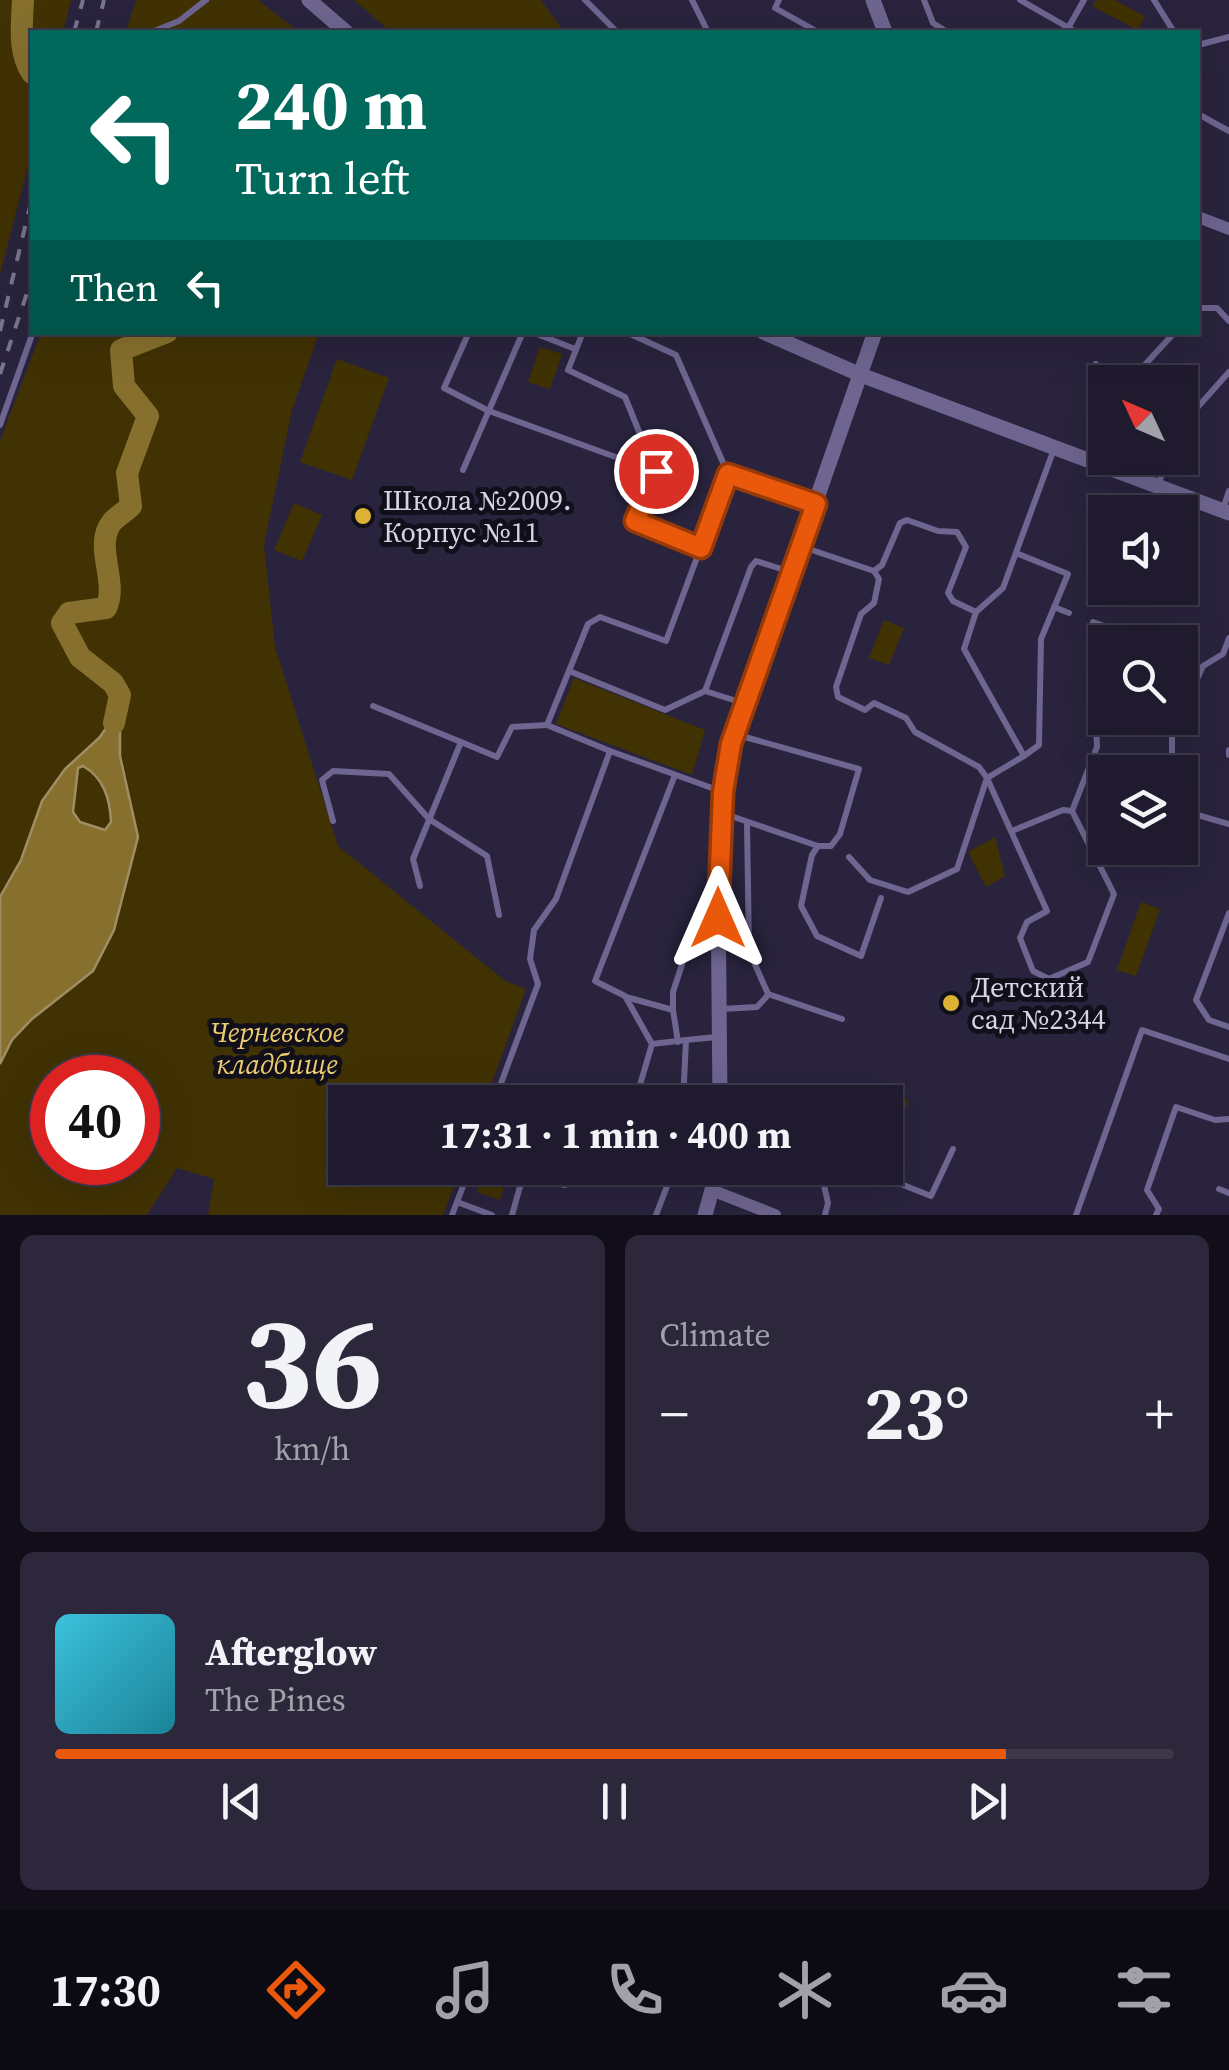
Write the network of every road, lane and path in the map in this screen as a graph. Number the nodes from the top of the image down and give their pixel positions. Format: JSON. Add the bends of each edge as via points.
{"nodes":[{"id":1,"x":206,"y":0,"type":"edge"},
{"id":2,"x":309,"y":0,"type":"edge"},
{"id":3,"x":585,"y":0,"type":"edge"},
{"id":4,"x":692,"y":0,"type":"edge"},
{"id":5,"x":779,"y":0,"type":"edge"},
{"id":6,"x":924,"y":0,"type":"edge"},
{"id":7,"x":1020,"y":0,"type":"edge"},
{"id":8,"x":1084,"y":0,"type":"edge"},
{"id":9,"x":1154,"y":0,"type":"edge"},
{"id":10,"x":877,"y":1,"type":"edge"},
{"id":11,"x":1068,"y":28,"type":"junction"},
{"id":12,"x":157,"y":30,"type":"edge"},
{"id":13,"x":344,"y":30,"type":"edge"},
{"id":14,"x":615,"y":30,"type":"edge"},
{"id":15,"x":707,"y":30,"type":"edge"},
{"id":16,"x":814,"y":30,"type":"edge"},
{"id":17,"x":884,"y":30,"type":"edge"},
{"id":18,"x":945,"y":30,"type":"edge"},
{"id":19,"x":1072,"y":30,"type":"edge"},
{"id":20,"x":1173,"y":30,"type":"edge"},
{"id":21,"x":1229,"y":36,"type":"edge"},
{"id":22,"x":1200,"y":44,"type":"edge"},
{"id":23,"x":1200,"y":115,"type":"edge"},
{"id":24,"x":1229,"y":131,"type":"edge"},
{"id":25,"x":1200,"y":217,"type":"edge"},
{"id":26,"x":1229,"y":229,"type":"edge"},
{"id":27,"x":1200,"y":308,"type":"edge"},
{"id":28,"x":1229,"y":321,"type":"edge"},
{"id":29,"x":32,"y":335,"type":"edge"},
{"id":30,"x":469,"y":335,"type":"edge"},
{"id":31,"x":522,"y":335,"type":"edge"},
{"id":32,"x":539,"y":335,"type":"edge"},
{"id":33,"x":582,"y":335,"type":"edge"},
{"id":34,"x":633,"y":335,"type":"edge"},
{"id":35,"x":769,"y":335,"type":"edge"},
{"id":36,"x":875,"y":335,"type":"edge"},
{"id":37,"x":1172,"y":335,"type":"edge"},
{"id":38,"x":575,"y":350,"type":"junction"},
{"id":39,"x":1145,"y":365,"type":"edge"},
{"id":40,"x":1229,"y":372,"type":"edge"},
{"id":41,"x":861,"y":375,"type":"junction"},
{"id":42,"x":1198,"y":407,"type":"edge"},
{"id":43,"x":489,"y":410,"type":"junction"},
{"id":44,"x":0,"y":425,"type":"edge"},
{"id":45,"x":1055,"y":448,"type":"junction"},
{"id":46,"x":1088,"y":460,"type":"edge"},
{"id":47,"x":463,"y":470,"type":"dead end"},
{"id":48,"x":656,"y":471,"type":"junction"},
{"id":49,"x":728,"y":474,"type":"junction"},
{"id":50,"x":1128,"y":475,"type":"edge"},
{"id":51,"x":1162,"y":475,"type":"edge"},
{"id":52,"x":1158,"y":486,"type":"junction"},
{"id":53,"x":1229,"y":491,"type":"edge"},
{"id":54,"x":816,"y":504,"type":"junction"},
{"id":55,"x":1226,"y":511,"type":"edge"},
{"id":56,"x":800,"y":546,"type":"junction"},
{"id":57,"x":701,"y":548,"type":"junction"},
{"id":58,"x":1016,"y":553,"type":"junction"},
{"id":59,"x":874,"y":571,"type":"junction"},
{"id":60,"x":790,"y":572,"type":"junction"},
{"id":61,"x":1054,"y":607,"type":"junction"},
{"id":62,"x":976,"y":612,"type":"junction"},
{"id":63,"x":1070,"y":613,"type":"dead end"},
{"id":64,"x":1093,"y":622,"type":"dead end"},
{"id":65,"x":1229,"y":638,"type":"edge"},
{"id":66,"x":569,"y":671,"type":"junction"},
{"id":67,"x":1198,"y":677,"type":"edge"},
{"id":68,"x":705,"y":691,"type":"junction"},
{"id":69,"x":744,"y":703,"type":"junction"},
{"id":70,"x":372,"y":706,"type":"dead end"},
{"id":71,"x":547,"y":725,"type":"junction"},
{"id":72,"x":734,"y":734,"type":"junction"},
{"id":73,"x":461,"y":742,"type":"junction"},
{"id":74,"x":610,"y":751,"type":"junction"},
{"id":75,"x":1024,"y":756,"type":"junction"},
{"id":76,"x":675,"y":775,"type":"junction"},
{"id":77,"x":987,"y":778,"type":"junction"},
{"id":78,"x":723,"y":792,"type":"junction"},
{"id":79,"x":1072,"y":811,"type":"junction"},
{"id":80,"x":722,"y":813,"type":"junction"},
{"id":81,"x":1198,"y":815,"type":"edge"},
{"id":82,"x":429,"y":819,"type":"junction"},
{"id":83,"x":333,"y":821,"type":"dead end"},
{"id":84,"x":747,"y":822,"type":"junction"},
{"id":85,"x":1229,"y":824,"type":"edge"},
{"id":86,"x":1012,"y":831,"type":"junction"},
{"id":87,"x":818,"y":846,"type":"junction"},
{"id":88,"x":849,"y":857,"type":"dead end"},
{"id":89,"x":420,"y":886,"type":"dead end"},
{"id":90,"x":881,"y":898,"type":"dead end"},
{"id":91,"x":1229,"y":914,"type":"edge"},
{"id":92,"x":500,"y":915,"type":"dead end"},
{"id":93,"x":692,"y":934,"type":"dead end"},
{"id":94,"x":768,"y":994,"type":"junction"},
{"id":95,"x":625,"y":996,"type":"junction"},
{"id":96,"x":672,"y":1010,"type":"junction"},
{"id":97,"x":720,"y":1010,"type":"junction"},
{"id":98,"x":842,"y":1020,"type":"dead end"},
{"id":99,"x":1229,"y":1027,"type":"edge"},
{"id":100,"x":720,"y":1036,"type":"junction"},
{"id":101,"x":682,"y":1041,"type":"junction"},
{"id":102,"x":652,"y":1044,"type":"junction"},
{"id":103,"x":1229,"y":1059,"type":"edge"},
{"id":104,"x":500,"y":1085,"type":"edge"},
{"id":105,"x":639,"y":1085,"type":"edge"},
{"id":106,"x":683,"y":1085,"type":"edge"},
{"id":107,"x":720,"y":1085,"type":"edge"},
{"id":108,"x":1229,"y":1119,"type":"edge"},
{"id":109,"x":953,"y":1149,"type":"dead end"},
{"id":110,"x":464,"y":1185,"type":"edge"},
{"id":111,"x":520,"y":1185,"type":"edge"},
{"id":112,"x":667,"y":1185,"type":"edge"},
{"id":113,"x":715,"y":1185,"type":"edge"},
{"id":114,"x":824,"y":1185,"type":"edge"},
{"id":115,"x":902,"y":1185,"type":"edge"},
{"id":116,"x":1219,"y":1189,"type":"dead end"},
{"id":117,"x":714,"y":1192,"type":"junction"},
{"id":118,"x":1229,"y":1193,"type":"edge"},
{"id":119,"x":457,"y":1202,"type":"junction"},
{"id":120,"x":452,"y":1215,"type":"edge"},
{"id":121,"x":492,"y":1215,"type":"edge"},
{"id":122,"x":512,"y":1215,"type":"edge"},
{"id":123,"x":656,"y":1215,"type":"edge"},
{"id":124,"x":706,"y":1215,"type":"edge"},
{"id":125,"x":776,"y":1215,"type":"edge"},
{"id":126,"x":825,"y":1215,"type":"edge"},
{"id":127,"x":1076,"y":1215,"type":"edge"},
{"id":128,"x":1156,"y":1215,"type":"edge"}],
"edges":[{"from":1,"to":12,"type":"lane"},
{"from":2,"to":13,"type":"street"},
{"from":3,"to":14,"type":"lane"},
{"from":4,"to":15,"type":"lane"},
{"from":5,"to":16,"type":"lane","via":[[775,8]]},
{"from":6,"to":18,"type":"lane"},
{"from":7,"to":11,"type":"lane"},
{"from":8,"to":11,"type":"lane"},
{"from":9,"to":20,"type":"lane"},
{"from":10,"to":17,"type":"street"},
{"from":11,"to":19,"type":"lane"},
{"from":21,"to":22,"type":"lane"},
{"from":23,"to":24,"type":"lane"},
{"from":25,"to":26,"type":"street"},
{"from":27,"to":28,"type":"lane","via":[[1216,308]]},
{"from":29,"to":44,"type":"lane"},
{"from":30,"to":43,"type":"lane","via":[[444,388]]},
{"from":31,"to":43,"type":"lane"},
{"from":32,"to":38,"type":"lane"},
{"from":33,"to":38,"type":"lane"},
{"from":34,"to":49,"type":"lane","via":[[676,355]]},
{"from":35,"to":41,"type":"street"},
{"from":36,"to":41,"type":"street"},
{"from":37,"to":39,"type":"lane"},
{"from":38,"to":48,"type":"lane","via":[[568,370],[625,397]]},
{"from":40,"to":42,"type":"lane"},
{"from":41,"to":45,"type":"street"},
{"from":41,"to":54,"type":"street"},
{"from":43,"to":47,"type":"lane"},
{"from":43,"to":48,"type":"lane"},
{"from":45,"to":46,"type":"street"},
{"from":45,"to":58,"type":"lane"},
{"from":48,"to":57,"type":"lane","via":[[635,521]]},
{"from":49,"to":54,"type":"lane"},
{"from":49,"to":57,"type":"lane"},
{"from":50,"to":52,"type":"street"},
{"from":51,"to":52,"type":"lane"},
{"from":52,"to":55,"type":"street"},
{"from":53,"to":55,"type":"lane"},
{"from":54,"to":56,"type":"street"},
{"from":56,"to":59,"type":"lane"},
{"from":56,"to":60,"type":"street"},
{"from":57,"to":66,"type":"lane","via":[[666,641],[600,617],[588,624]]},
{"from":58,"to":61,"type":"lane","via":[[1068,574]]},
{"from":58,"to":62,"type":"lane","via":[[1003,588]]},
{"from":59,"to":62,"type":"lane","via":[[900,523],[957,532],[966,546],[948,593]]},
{"from":59,"to":77,"type":"lane","via":[[876,595],[862,614],[838,697],[906,718],[915,732],[980,766]]},
{"from":60,"to":68,"type":"lane","via":[[756,561],[751,567]]},
{"from":60,"to":69,"type":"street"},
{"from":61,"to":63,"type":"lane"},
{"from":61,"to":75,"type":"lane","via":[[1041,638],[1039,745]]},
{"from":62,"to":75,"type":"lane","via":[[965,659]]},
{"from":64,"to":79,"type":"lane","via":[[1106,627],[1094,670],[1096,746]]},
{"from":65,"to":67,"type":"lane","via":[[1223,654]]},
{"from":66,"to":68,"type":"lane","via":[[665,710]]},
{"from":66,"to":71,"type":"lane"},
{"from":68,"to":69,"type":"lane"},
{"from":69,"to":72,"type":"street"},
{"from":70,"to":73,"type":"lane"},
{"from":71,"to":73,"type":"lane","via":[[512,727],[497,758]]},
{"from":71,"to":74,"type":"lane"},
{"from":72,"to":78,"type":"street"},
{"from":72,"to":87,"type":"lane","via":[[860,768],[840,834],[831,846]]},
{"from":73,"to":82,"type":"lane"},
{"from":74,"to":76,"type":"lane"},
{"from":74,"to":104,"type":"lane","via":[[556,899],[534,930],[530,959],[538,984]]},
{"from":75,"to":77,"type":"lane"},
{"from":76,"to":78,"type":"lane"},
{"from":76,"to":95,"type":"lane","via":[[595,981]]},
{"from":77,"to":86,"type":"lane"},
{"from":77,"to":88,"type":"lane","via":[[957,868],[946,876],[908,892],[870,880]]},
{"from":78,"to":80,"type":"street"},
{"from":79,"to":86,"type":"lane"},
{"from":79,"to":86,"type":"lane","via":[[1114,894],[1088,962],[1049,980],[1033,971],[1020,938],[1027,922],[1047,910]]},
{"from":80,"to":84,"type":"lane"},
{"from":80,"to":97,"type":"street"},
{"from":81,"to":85,"type":"lane"},
{"from":82,"to":83,"type":"lane","via":[[389,774],[333,772],[322,780]]},
{"from":82,"to":89,"type":"lane","via":[[413,859]]},
{"from":82,"to":92,"type":"lane","via":[[488,856]]},
{"from":84,"to":87,"type":"lane"},
{"from":84,"to":94,"type":"lane","via":[[749,950]]},
{"from":87,"to":90,"type":"lane","via":[[801,906],[817,936],[861,956]]},
{"from":91,"to":99,"type":"lane","via":[[1196,1000],[1210,1020]]},
{"from":93,"to":96,"type":"lane"},
{"from":94,"to":97,"type":"lane","via":[[757,1007]]},
{"from":94,"to":98,"type":"lane"},
{"from":95,"to":96,"type":"lane"},
{"from":95,"to":102,"type":"lane"},
{"from":96,"to":101,"type":"lane"},
{"from":97,"to":100,"type":"street"},
{"from":100,"to":101,"type":"lane"},
{"from":100,"to":107,"type":"street"},
{"from":101,"to":102,"type":"lane"},
{"from":101,"to":106,"type":"lane"},
{"from":102,"to":105,"type":"lane"},
{"from":103,"to":127,"type":"lane","via":[[1142,1030]]},
{"from":108,"to":128,"type":"lane","via":[[1176,1106],[1147,1190]]},
{"from":109,"to":115,"type":"lane","via":[[931,1196]]},
{"from":110,"to":119,"type":"lane"},
{"from":111,"to":122,"type":"lane"},
{"from":112,"to":123,"type":"lane"},
{"from":113,"to":117,"type":"street"},
{"from":114,"to":126,"type":"lane"},
{"from":116,"to":118,"type":"lane"},
{"from":117,"to":124,"type":"street"},
{"from":117,"to":125,"type":"street"},
{"from":119,"to":120,"type":"lane"},
{"from":119,"to":121,"type":"lane"}]}
